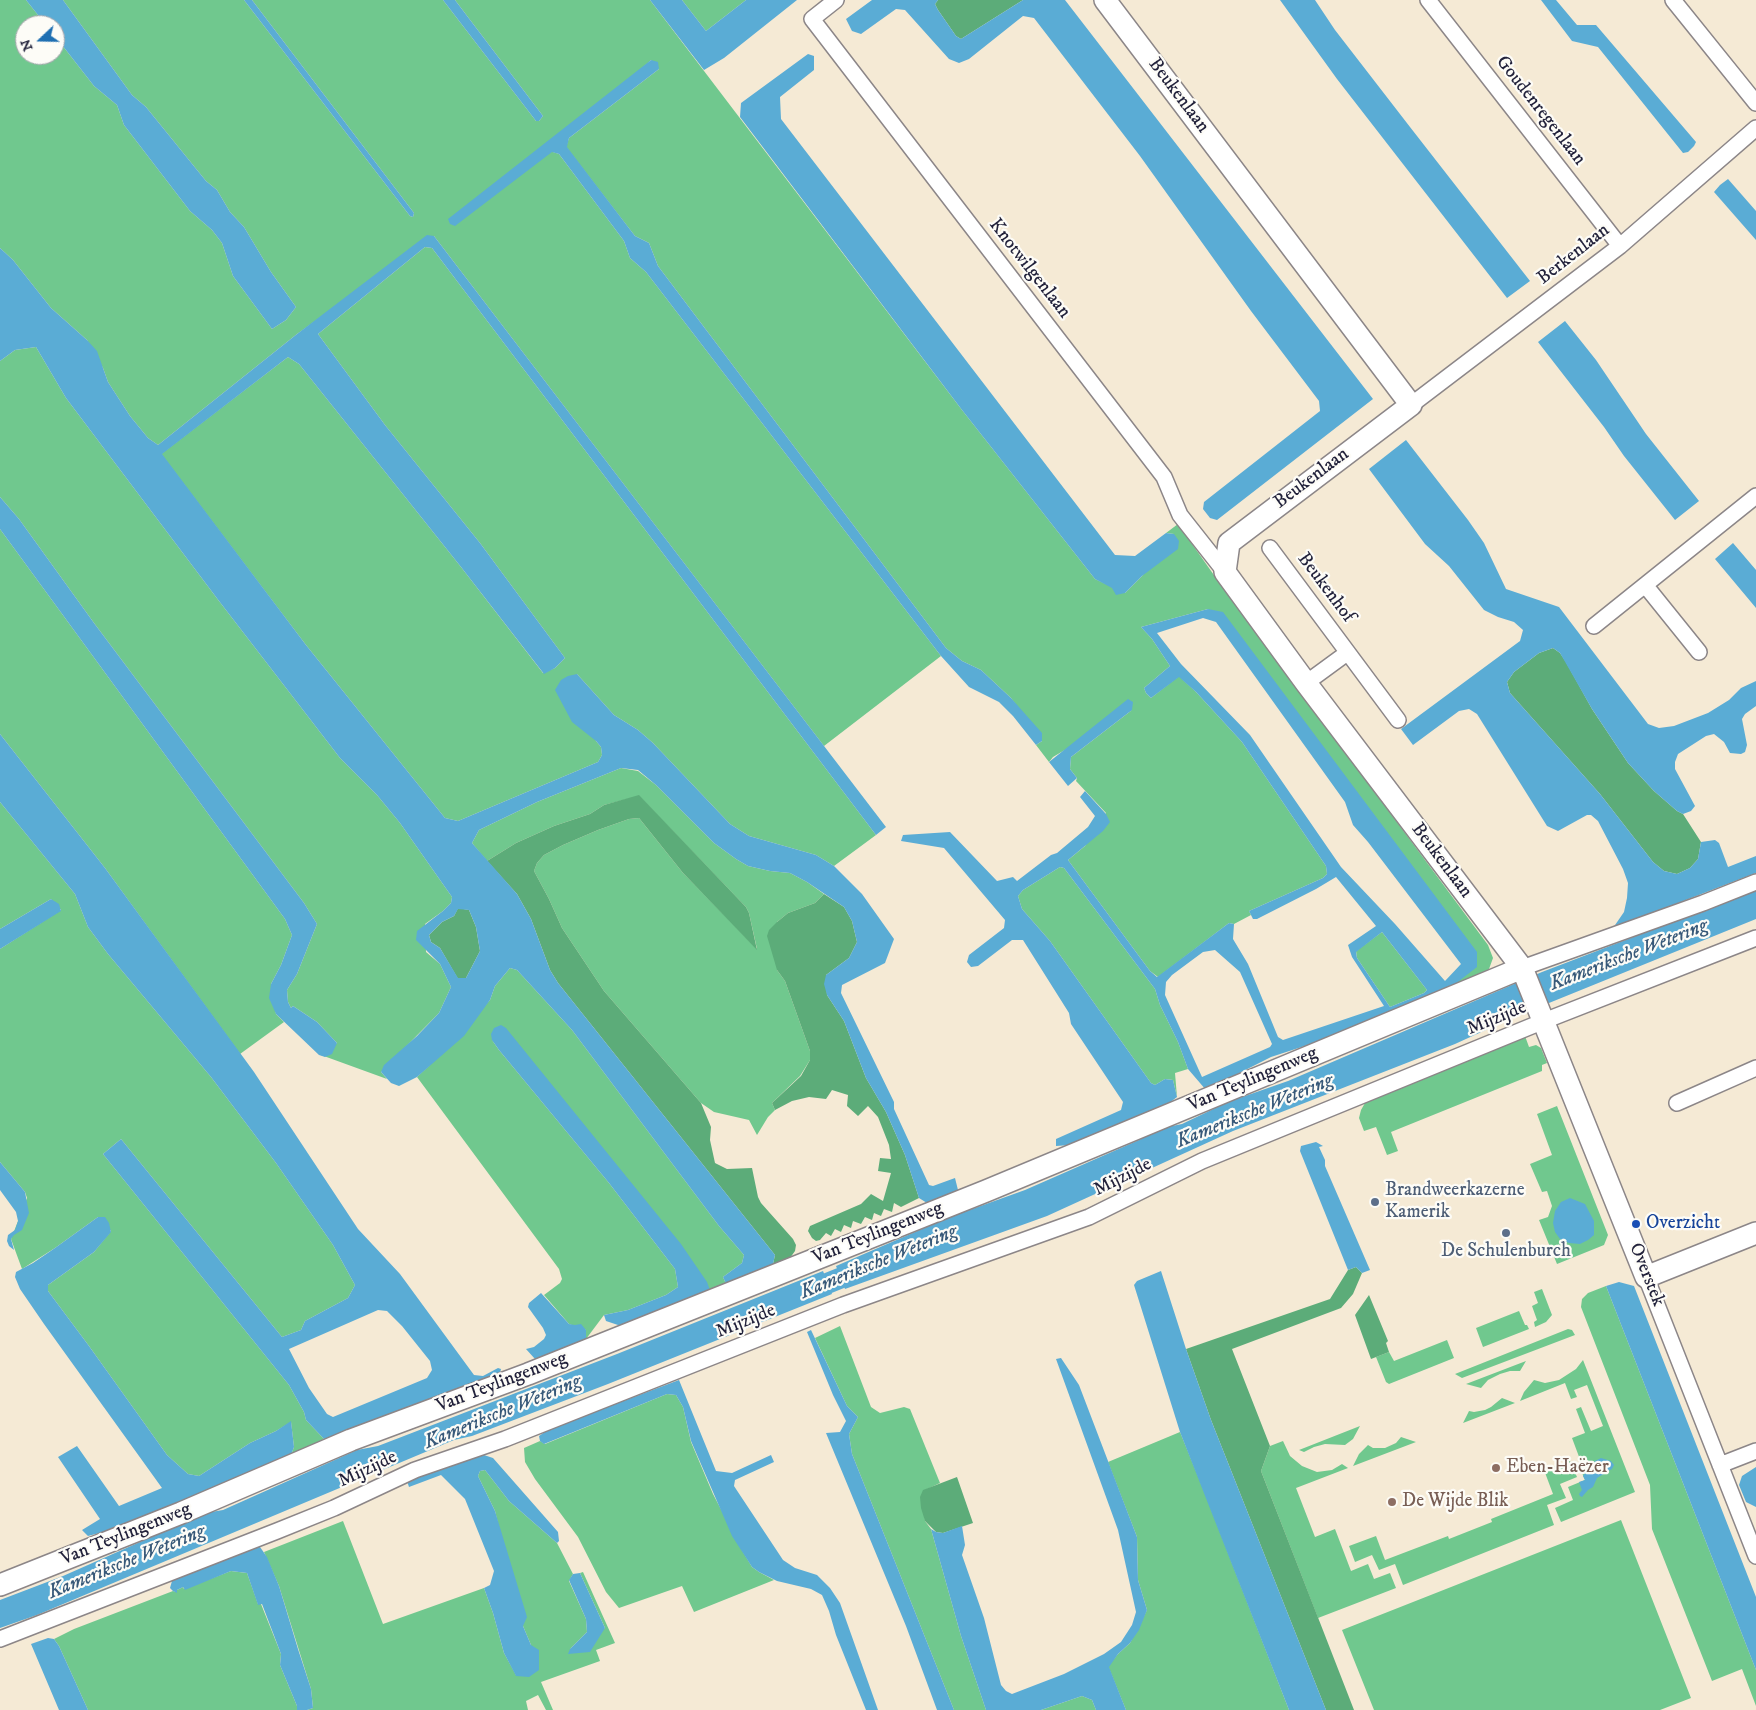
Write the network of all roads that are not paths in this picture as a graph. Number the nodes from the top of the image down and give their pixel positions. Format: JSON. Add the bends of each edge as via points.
{"nodes":[{"id":1,"x":836,"y":0,"type":"edge"},
{"id":2,"x":1106,"y":0,"type":"edge"},
{"id":3,"x":1428,"y":0,"type":"edge"},
{"id":4,"x":1673,"y":0,"type":"edge"},
{"id":5,"x":1756,"y":102,"type":"edge"},
{"id":6,"x":1756,"y":128,"type":"edge"},
{"id":7,"x":1620,"y":246,"type":"junction"},
{"id":8,"x":1411,"y":405,"type":"junction"},
{"id":9,"x":1756,"y":496,"type":"edge"},
{"id":10,"x":1270,"y":548,"type":"dead end"},
{"id":11,"x":1225,"y":572,"type":"junction"},
{"id":12,"x":1645,"y":585,"type":"junction"},
{"id":13,"x":1594,"y":626,"type":"dead end"},
{"id":14,"x":1347,"y":652,"type":"junction"},
{"id":15,"x":1699,"y":652,"type":"dead end"},
{"id":16,"x":1306,"y":683,"type":"junction"},
{"id":17,"x":1398,"y":720,"type":"dead end"},
{"id":18,"x":1756,"y":882,"type":"edge"},
{"id":19,"x":1756,"y":938,"type":"edge"},
{"id":20,"x":1524,"y":972,"type":"junction"},
{"id":21,"x":1543,"y":1018,"type":"junction"},
{"id":22,"x":1756,"y":1068,"type":"edge"},
{"id":23,"x":1677,"y":1103,"type":"dead end"},
{"id":24,"x":1756,"y":1233,"type":"edge"},
{"id":25,"x":1646,"y":1277,"type":"junction"},
{"id":26,"x":1756,"y":1451,"type":"edge"},
{"id":27,"x":1720,"y":1465,"type":"junction"},
{"id":28,"x":1750,"y":1523,"type":"edge"},
{"id":29,"x":1756,"y":1556,"type":"edge"},
{"id":30,"x":0,"y":1585,"type":"edge"},
{"id":31,"x":0,"y":1639,"type":"edge"}],
"edges":[{"from":1,"to":11,"type":"street","name":"Knotwilgenlaan","via":[[812,19],[1164,477],[1180,514]]},
{"from":2,"to":8,"type":"street","name":"Beukenlaan"},
{"from":3,"to":7,"type":"street","name":"Goudenregenlaan"},
{"from":4,"to":5,"type":"street"},
{"from":6,"to":7,"type":"street","name":"Berkenlaan"},
{"from":7,"to":8,"type":"street","name":"Berkenlaan"},
{"from":8,"to":11,"type":"street","name":"Beukenlaan","via":[[1229,543]]},
{"from":9,"to":12,"type":"street"},
{"from":10,"to":14,"type":"street","name":"Beukenhof"},
{"from":11,"to":16,"type":"street","name":"Beukenlaan"},
{"from":12,"to":13,"type":"street"},
{"from":12,"to":15,"type":"street"},
{"from":14,"to":16,"type":"street","name":"Beukenhof"},
{"from":14,"to":17,"type":"street","name":"Beukenhof"},
{"from":16,"to":20,"type":"street","name":"Beukenlaan"},
{"from":18,"to":20,"type":"street","name":"Van Teylingenweg"},
{"from":19,"to":21,"type":"street","name":"Mijzijde"},
{"from":20,"to":21,"type":"street","name":"Overstek"},
{"from":20,"to":30,"type":"street","name":"Van Teylingenweg","via":[[528,1374],[351,1440],[182,1513]]},
{"from":21,"to":25,"type":"street","name":"Overstek"},
{"from":21,"to":31,"type":"street","name":"Mijzijde","via":[[1202,1161],[1089,1217],[843,1305],[505,1439],[415,1470],[285,1528]]},
{"from":22,"to":23,"type":"street"},
{"from":24,"to":25,"type":"street"},
{"from":25,"to":27,"type":"street","name":"Overstek"},
{"from":26,"to":27,"type":"street"},
{"from":27,"to":28,"type":"street","name":"Overstek"},
{"from":28,"to":29,"type":"street","name":"Overstek"}]}
